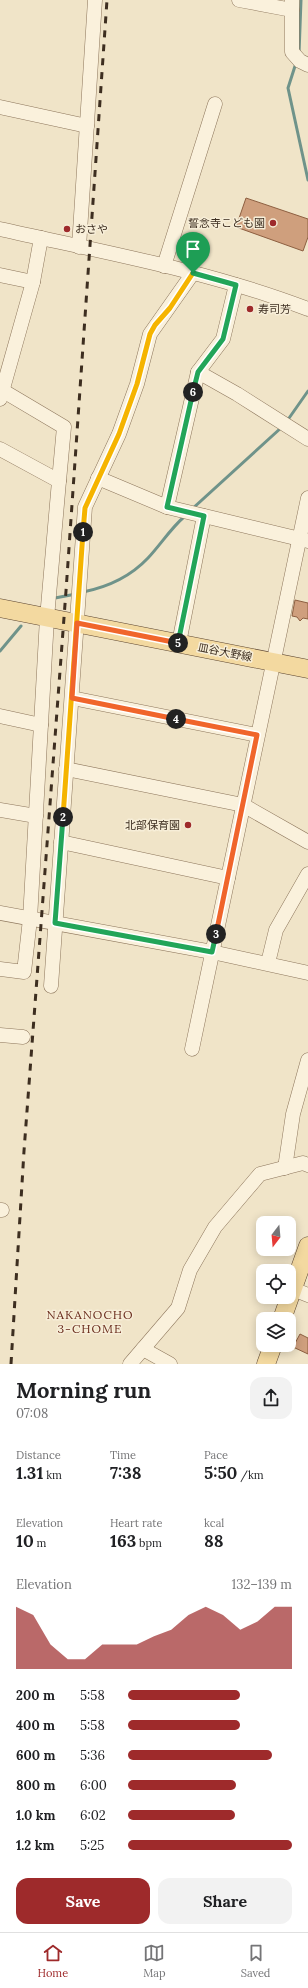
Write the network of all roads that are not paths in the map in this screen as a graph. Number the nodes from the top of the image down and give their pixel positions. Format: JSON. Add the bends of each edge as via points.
{"nodes":[{"id":1,"x":239,"y":0,"type":"edge"},
{"id":2,"x":90,"y":1,"type":"edge"},
{"id":3,"x":292,"y":5,"type":"edge"},
{"id":4,"x":301,"y":60,"type":"edge"},
{"id":5,"x":215,"y":104,"type":"dead end"},
{"id":6,"x":0,"y":107,"type":"edge"},
{"id":7,"x":87,"y":126,"type":"junction"},
{"id":8,"x":0,"y":229,"type":"edge"},
{"id":9,"x":42,"y":238,"type":"junction"},
{"id":10,"x":79,"y":246,"type":"junction"},
{"id":11,"x":164,"y":266,"type":"junction"},
{"id":12,"x":193,"y":273,"type":"junction"},
{"id":13,"x":0,"y":274,"type":"edge"},
{"id":14,"x":33,"y":282,"type":"junction"},
{"id":15,"x":236,"y":285,"type":"junction"},
{"id":16,"x":308,"y":309,"type":"edge"},
{"id":17,"x":198,"y":372,"type":"junction"},
{"id":18,"x":1,"y":393,"type":"edge"},
{"id":19,"x":308,"y":439,"type":"edge"},
{"id":20,"x":0,"y":449,"type":"edge"},
{"id":21,"x":98,"y":478,"type":"junction"},
{"id":22,"x":60,"y":481,"type":"junction"},
{"id":23,"x":308,"y":498,"type":"edge"},
{"id":24,"x":167,"y":507,"type":"junction"},
{"id":25,"x":194,"y":514,"type":"junction"},
{"id":26,"x":303,"y":540,"type":"edge"},
{"id":27,"x":0,"y":608,"type":"edge"},
{"id":28,"x":47,"y":618,"type":"junction"},
{"id":29,"x":77,"y":623,"type":"junction"},
{"id":30,"x":178,"y":643,"type":"junction"},
{"id":31,"x":273,"y":661,"type":"junction"},
{"id":32,"x":308,"y":669,"type":"edge"},
{"id":33,"x":72,"y":698,"type":"junction"},
{"id":34,"x":0,"y":716,"type":"edge"},
{"id":35,"x":41,"y":725,"type":"junction"},
{"id":36,"x":257,"y":735,"type":"junction"},
{"id":37,"x":66,"y":769,"type":"junction"},
{"id":38,"x":243,"y":805,"type":"junction"},
{"id":39,"x":0,"y":810,"type":"edge"},
{"id":40,"x":36,"y":816,"type":"junction"},
{"id":41,"x":61,"y":842,"type":"junction"},
{"id":42,"x":308,"y":842,"type":"edge"},
{"id":43,"x":308,"y":874,"type":"edge"},
{"id":44,"x":228,"y":878,"type":"junction"},
{"id":45,"x":0,"y":913,"type":"edge"},
{"id":46,"x":30,"y":918,"type":"junction"},
{"id":47,"x":55,"y":923,"type":"junction"},
{"id":48,"x":212,"y":952,"type":"junction"},
{"id":49,"x":268,"y":963,"type":"junction"},
{"id":50,"x":0,"y":969,"type":"edge"},
{"id":51,"x":308,"y":973,"type":"edge"},
{"id":52,"x":51,"y":986,"type":"dead end"},
{"id":53,"x":0,"y":1035,"type":"edge"},
{"id":54,"x":23,"y":1037,"type":"dead end"},
{"id":55,"x":192,"y":1048,"type":"dead end"},
{"id":56,"x":308,"y":1060,"type":"edge"},
{"id":57,"x":308,"y":1165,"type":"edge"},
{"id":58,"x":285,"y":1168,"type":"junction"},
{"id":59,"x":308,"y":1246,"type":"edge"},
{"id":60,"x":300,"y":1292,"type":"edge"},
{"id":61,"x":287,"y":1312,"type":"edge"},
{"id":62,"x":143,"y":1349,"type":"junction"},
{"id":63,"x":270,"y":1352,"type":"edge"},
{"id":64,"x":130,"y":1364,"type":"edge"},
{"id":65,"x":170,"y":1364,"type":"edge"},
{"id":66,"x":266,"y":1364,"type":"edge"}],
"edges":[{"from":1,"to":3,"type":"street"},
{"from":2,"to":7,"type":"street"},
{"from":3,"to":4,"type":"street","via":[[292,52]]},
{"from":5,"to":11,"type":"street"},
{"from":6,"to":7,"type":"street"},
{"from":7,"to":10,"type":"street"},
{"from":8,"to":9,"type":"street"},
{"from":9,"to":10,"type":"street"},
{"from":9,"to":14,"type":"street"},
{"from":10,"to":11,"type":"street"},
{"from":11,"to":12,"type":"street"},
{"from":12,"to":15,"type":"street"},
{"from":12,"to":21,"type":"street","via":[[150,334],[137,384],[119,434]]},
{"from":13,"to":14,"type":"street"},
{"from":14,"to":18,"type":"street"},
{"from":15,"to":16,"type":"street"},
{"from":15,"to":17,"type":"street","via":[[223,339]]},
{"from":17,"to":19,"type":"street"},
{"from":17,"to":24,"type":"street"},
{"from":18,"to":22,"type":"street","via":[[64,427]]},
{"from":20,"to":22,"type":"street"},
{"from":21,"to":24,"type":"street"},
{"from":21,"to":29,"type":"street","via":[[85,508]]},
{"from":22,"to":28,"type":"street"},
{"from":23,"to":26,"type":"street"},
{"from":24,"to":25,"type":"street"},
{"from":25,"to":26,"type":"street"},
{"from":25,"to":30,"type":"street"},
{"from":26,"to":31,"type":"street"},
{"from":27,"to":28,"type":"main road","name":"皿谷大野線"},
{"from":28,"to":29,"type":"main road","name":"皿谷大野線"},
{"from":28,"to":35,"type":"street"},
{"from":29,"to":30,"type":"main road","name":"皿谷大野線"},
{"from":29,"to":33,"type":"street"},
{"from":30,"to":31,"type":"main road","name":"皿谷大野線"},
{"from":31,"to":32,"type":"main road","name":"皿谷大野線"},
{"from":31,"to":36,"type":"street"},
{"from":33,"to":36,"type":"street"},
{"from":33,"to":37,"type":"street"},
{"from":34,"to":35,"type":"street"},
{"from":35,"to":40,"type":"street"},
{"from":36,"to":38,"type":"street"},
{"from":37,"to":38,"type":"street"},
{"from":37,"to":41,"type":"street"},
{"from":38,"to":42,"type":"street"},
{"from":38,"to":44,"type":"street"},
{"from":39,"to":40,"type":"street"},
{"from":40,"to":46,"type":"street"},
{"from":41,"to":44,"type":"street"},
{"from":41,"to":47,"type":"street"},
{"from":43,"to":49,"type":"street","via":[[276,930]]},
{"from":44,"to":48,"type":"street"},
{"from":45,"to":46,"type":"street"},
{"from":46,"to":47,"type":"street"},
{"from":46,"to":50,"type":"street","via":[[24,972]]},
{"from":47,"to":48,"type":"street"},
{"from":47,"to":52,"type":"street"},
{"from":48,"to":49,"type":"street"},
{"from":48,"to":55,"type":"street"},
{"from":49,"to":51,"type":"street"},
{"from":53,"to":54,"type":"street"},
{"from":56,"to":58,"type":"street","via":[[293,1114]]},
{"from":57,"to":58,"type":"street","via":[[303,1163]]},
{"from":58,"to":62,"type":"street","via":[[260,1174],[215,1227],[190,1270],[178,1308]]},
{"from":59,"to":60,"type":"main road"},
{"from":60,"to":61,"type":"main road"},
{"from":62,"to":64,"type":"street"},
{"from":62,"to":65,"type":"street"},
{"from":63,"to":66,"type":"main road"}]}
